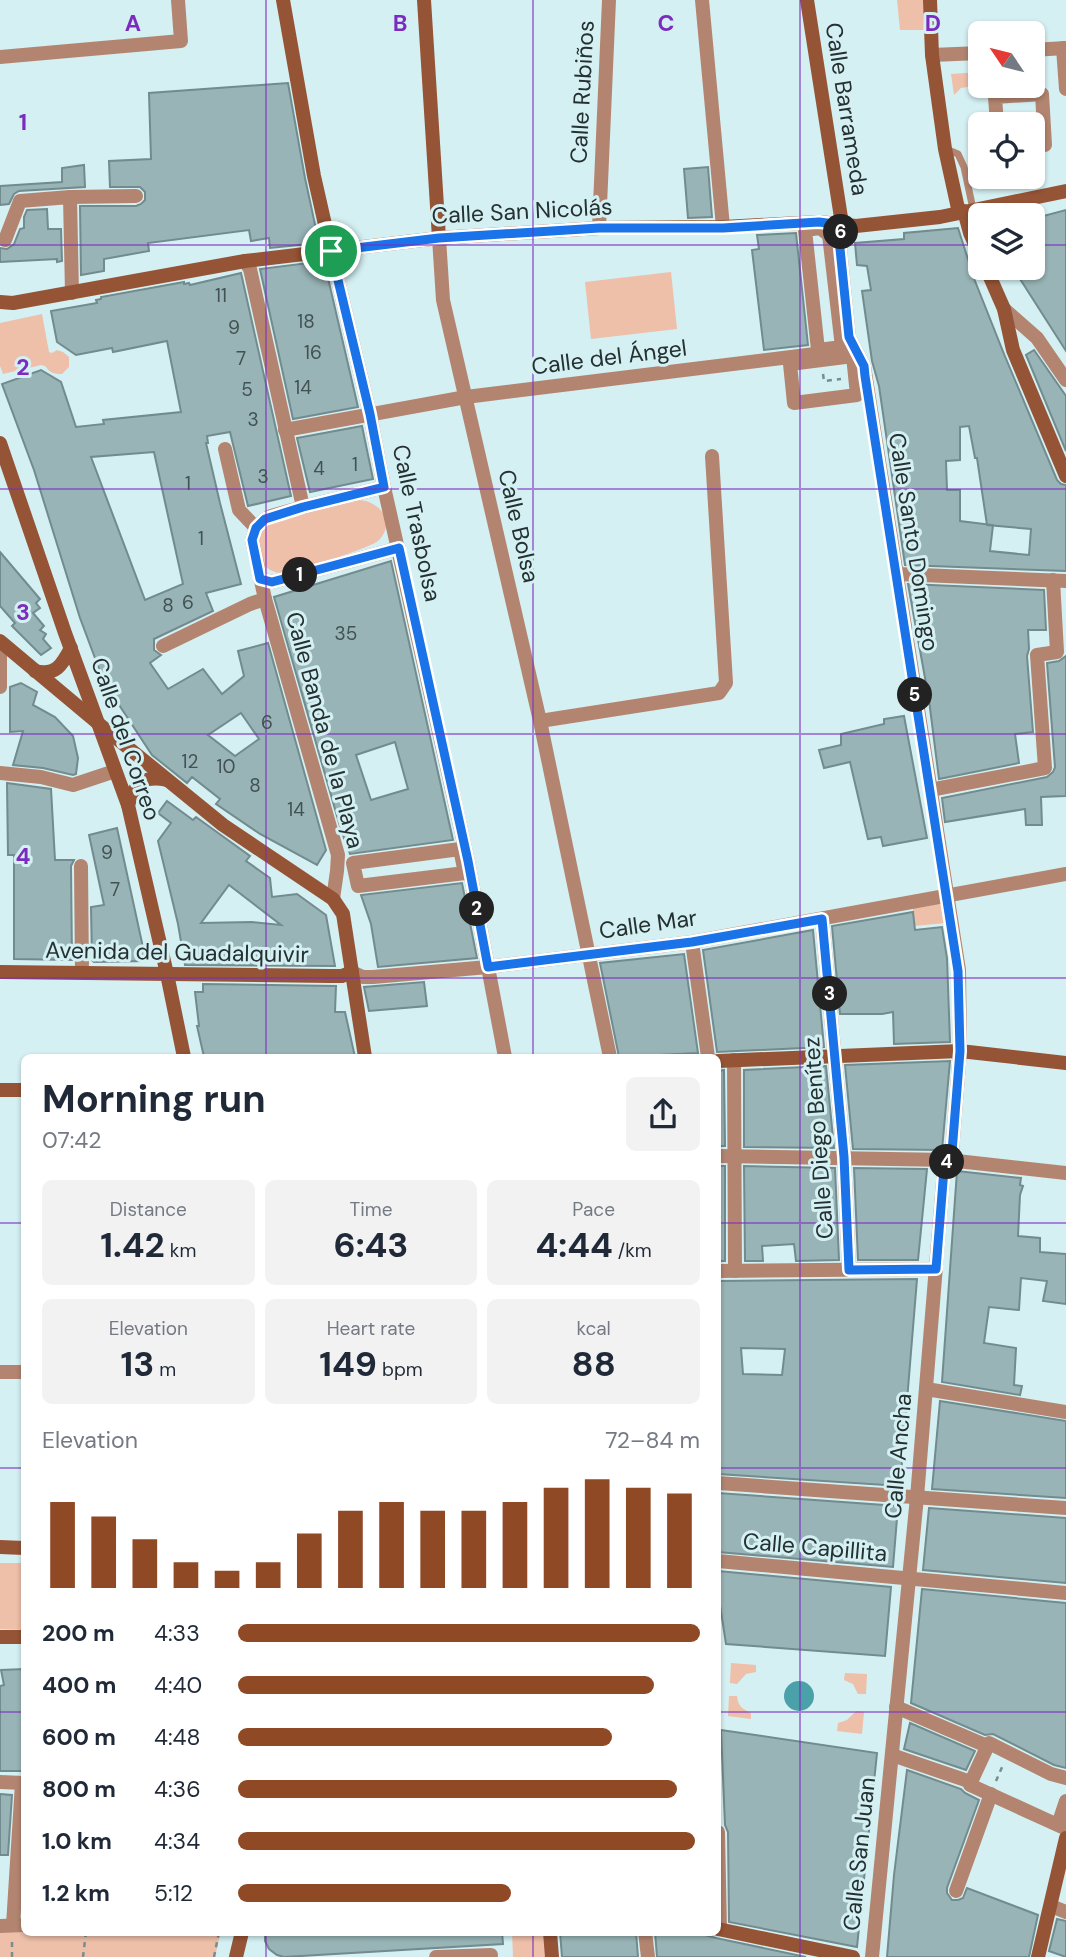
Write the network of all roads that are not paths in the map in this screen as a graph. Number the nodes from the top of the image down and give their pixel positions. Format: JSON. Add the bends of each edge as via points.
{"nodes":[{"id":1,"x":178,"y":0,"type":"edge"},
{"id":2,"x":283,"y":0,"type":"edge"},
{"id":3,"x":424,"y":0,"type":"edge"},
{"id":4,"x":609,"y":0,"type":"edge"},
{"id":5,"x":702,"y":0,"type":"edge"},
{"id":6,"x":807,"y":0,"type":"edge"},
{"id":7,"x":930,"y":0,"type":"edge"},
{"id":8,"x":1064,"y":48,"type":"edge"},
{"id":9,"x":1045,"y":49,"type":"edge"},
{"id":10,"x":968,"y":54,"type":"edge"},
{"id":11,"x":932,"y":55,"type":"junction"},
{"id":12,"x":0,"y":57,"type":"edge"},
{"id":13,"x":1066,"y":89,"type":"edge"},
{"id":14,"x":996,"y":112,"type":"edge"},
{"id":15,"x":1043,"y":112,"type":"edge"},
{"id":16,"x":1066,"y":191,"type":"edge"},
{"id":17,"x":136,"y":196,"type":"dead end"},
{"id":18,"x":70,"y":197,"type":"junction"},
{"id":19,"x":965,"y":211,"type":"junction"},
{"id":20,"x":968,"y":224,"type":"edge"},
{"id":21,"x":842,"y":225,"type":"junction"},
{"id":22,"x":599,"y":228,"type":"junction"},
{"id":23,"x":723,"y":228,"type":"junction"},
{"id":24,"x":439,"y":238,"type":"junction"},
{"id":25,"x":5,"y":240,"type":"dead end"},
{"id":26,"x":331,"y":251,"type":"junction"},
{"id":27,"x":245,"y":261,"type":"junction"},
{"id":28,"x":991,"y":280,"type":"edge"},
{"id":29,"x":72,"y":293,"type":"junction"},
{"id":30,"x":0,"y":302,"type":"edge"},
{"id":31,"x":1004,"y":309,"type":"junction"},
{"id":32,"x":818,"y":349,"type":"joint"},
{"id":33,"x":855,"y":349,"type":"junction"},
{"id":34,"x":1064,"y":373,"type":"edge"},
{"id":35,"x":466,"y":397,"type":"junction"},
{"id":36,"x":794,"y":402,"type":"joint"},
{"id":37,"x":370,"y":414,"type":"junction"},
{"id":38,"x":285,"y":430,"type":"junction"},
{"id":39,"x":0,"y":443,"type":"edge"},
{"id":40,"x":225,"y":449,"type":"dead end"},
{"id":41,"x":712,"y":456,"type":"dead end"},
{"id":42,"x":1066,"y":477,"type":"edge"},
{"id":43,"x":384,"y":487,"type":"junction"},
{"id":44,"x":303,"y":507,"type":"junction"},
{"id":45,"x":256,"y":528,"type":"junction"},
{"id":46,"x":399,"y":548,"type":"junction"},
{"id":47,"x":897,"y":574,"type":"junction"},
{"id":48,"x":260,"y":579,"type":"junction"},
{"id":49,"x":1060,"y":580,"type":"edge"},
{"id":50,"x":265,"y":599,"type":"junction"},
{"id":51,"x":0,"y":641,"type":"edge"},
{"id":52,"x":163,"y":646,"type":"dead end"},
{"id":53,"x":71,"y":648,"type":"junction"},
{"id":54,"x":0,"y":656,"type":"edge"},
{"id":55,"x":35,"y":671,"type":"junction"},
{"id":56,"x":0,"y":687,"type":"edge"},
{"id":57,"x":540,"y":721,"type":"junction"},
{"id":58,"x":99,"y":724,"type":"junction"},
{"id":59,"x":115,"y":771,"type":"junction"},
{"id":60,"x":0,"y":774,"type":"edge"},
{"id":61,"x":168,"y":780,"type":"junction"},
{"id":62,"x":930,"y":790,"type":"junction"},
{"id":63,"x":128,"y":805,"type":"junction"},
{"id":64,"x":353,"y":863,"type":"joint"},
{"id":65,"x":81,"y":866,"type":"dead end"},
{"id":66,"x":1066,"y":874,"type":"edge"},
{"id":67,"x":948,"y":895,"type":"junction"},
{"id":68,"x":333,"y":899,"type":"junction"},
{"id":69,"x":822,"y":919,"type":"junction"},
{"id":70,"x":692,"y":942,"type":"junction"},
{"id":71,"x":589,"y":955,"type":"junction"},
{"id":72,"x":488,"y":967,"type":"junction"},
{"id":73,"x":0,"y":972,"type":"edge"},
{"id":74,"x":352,"y":972,"type":"junction"},
{"id":75,"x":82,"y":973,"type":"junction"},
{"id":76,"x":167,"y":974,"type":"junction"},
{"id":77,"x":960,"y":1051,"type":"junction"},
{"id":78,"x":183,"y":1054,"type":"edge"},
{"id":79,"x":365,"y":1054,"type":"edge"},
{"id":80,"x":504,"y":1054,"type":"edge"},
{"id":81,"x":609,"y":1054,"type":"edge"},
{"id":82,"x":708,"y":1054,"type":"edge"},
{"id":83,"x":836,"y":1056,"type":"junction"},
{"id":84,"x":734,"y":1060,"type":"junction"},
{"id":85,"x":721,"y":1061,"type":"edge"},
{"id":86,"x":1066,"y":1063,"type":"edge"},
{"id":87,"x":0,"y":1090,"type":"edge"},
{"id":88,"x":21,"y":1090,"type":"edge"},
{"id":89,"x":721,"y":1156,"type":"edge"},
{"id":90,"x":735,"y":1156,"type":"junction"},
{"id":91,"x":844,"y":1157,"type":"junction"},
{"id":92,"x":948,"y":1160,"type":"junction"},
{"id":93,"x":1066,"y":1173,"type":"edge"},
{"id":94,"x":936,"y":1269,"type":"junction"},
{"id":95,"x":849,"y":1270,"type":"junction"},
{"id":96,"x":721,"y":1271,"type":"edge"},
{"id":97,"x":735,"y":1271,"type":"junction"},
{"id":98,"x":0,"y":1372,"type":"edge"},
{"id":99,"x":21,"y":1372,"type":"edge"},
{"id":100,"x":926,"y":1389,"type":"junction"},
{"id":101,"x":1066,"y":1412,"type":"edge"},
{"id":102,"x":721,"y":1483,"type":"edge"},
{"id":103,"x":917,"y":1497,"type":"junction"},
{"id":104,"x":1066,"y":1508,"type":"edge"},
{"id":105,"x":0,"y":1547,"type":"edge"},
{"id":106,"x":21,"y":1548,"type":"edge"},
{"id":107,"x":721,"y":1561,"type":"edge"},
{"id":108,"x":909,"y":1577,"type":"junction"},
{"id":109,"x":1066,"y":1593,"type":"edge"},
{"id":110,"x":0,"y":1637,"type":"edge"},
{"id":111,"x":21,"y":1637,"type":"edge"},
{"id":112,"x":896,"y":1707,"type":"junction"},
{"id":113,"x":987,"y":1746,"type":"junction"},
{"id":114,"x":892,"y":1755,"type":"junction"},
{"id":115,"x":1066,"y":1778,"type":"edge"},
{"id":116,"x":0,"y":1782,"type":"edge"},
{"id":117,"x":971,"y":1782,"type":"junction"},
{"id":118,"x":21,"y":1783,"type":"edge"},
{"id":119,"x":991,"y":1794,"type":"junction"},
{"id":120,"x":1066,"y":1801,"type":"edge"},
{"id":121,"x":21,"y":1811,"type":"edge"},
{"id":122,"x":1066,"y":1838,"type":"edge"},
{"id":123,"x":956,"y":1891,"type":"dead end"},
{"id":124,"x":1051,"y":1906,"type":"junction"},
{"id":125,"x":1066,"y":1912,"type":"edge"},
{"id":126,"x":13,"y":1925,"type":"edge"},
{"id":127,"x":721,"y":1929,"type":"edge"},
{"id":128,"x":241,"y":1936,"type":"edge"},
{"id":129,"x":550,"y":1936,"type":"edge"},
{"id":130,"x":645,"y":1936,"type":"edge"},
{"id":131,"x":491,"y":1955,"type":"edge"},
{"id":132,"x":236,"y":1957,"type":"edge"},
{"id":133,"x":436,"y":1957,"type":"edge"},
{"id":134,"x":552,"y":1957,"type":"edge"},
{"id":135,"x":648,"y":1957,"type":"edge"},
{"id":136,"x":853,"y":1957,"type":"edge"},
{"id":137,"x":872,"y":1957,"type":"edge"},
{"id":138,"x":1038,"y":1957,"type":"edge"}],
"edges":[{"from":1,"to":12,"type":"street","via":[[181,41]]},
{"from":2,"to":26,"type":"street","name":"Calle Trasbolsa"},
{"from":3,"to":24,"type":"street","name":"Calle Bolsa"},
{"from":4,"to":22,"type":"street","name":"Calle Rubiños"},
{"from":5,"to":23,"type":"street"},
{"from":6,"to":21,"type":"street","name":"Calle Barrameda"},
{"from":7,"to":11,"type":"street"},
{"from":8,"to":9,"type":"street"},
{"from":8,"to":13,"type":"street"},
{"from":10,"to":11,"type":"street"},
{"from":11,"to":19,"type":"street","via":[[945,149]]},
{"from":14,"to":15,"type":"street","via":[[995,97],[1042,94]]},
{"from":16,"to":19,"type":"street","name":"Calle San Nicolás"},
{"from":17,"to":18,"type":"street"},
{"from":18,"to":25,"type":"street","via":[[20,201]]},
{"from":18,"to":29,"type":"street"},
{"from":19,"to":20,"type":"street"},
{"from":19,"to":21,"type":"street","name":"Calle San Nicolás"},
{"from":21,"to":23,"type":"street","name":"Calle San Nicolás","via":[[819,222]]},
{"from":21,"to":33,"type":"street","name":"Calle Santo Domingo","via":[[839,239],[849,337]]},
{"from":22,"to":23,"type":"street","name":"Calle San Nicolás"},
{"from":22,"to":24,"type":"street","name":"Calle San Nicolás"},
{"from":24,"to":26,"type":"street","name":"Calle San Nicolás"},
{"from":24,"to":35,"type":"street","name":"Calle Bolsa","via":[[443,300]]},
{"from":26,"to":27,"type":"street","name":"Calle San Nicolás"},
{"from":26,"to":37,"type":"street","name":"Calle Trasbolsa"},
{"from":27,"to":29,"type":"street","name":"Calle San Nicolás"},
{"from":27,"to":38,"type":"street"},
{"from":28,"to":31,"type":"street"},
{"from":29,"to":30,"type":"street","name":"Calle San Nicolás"},
{"from":31,"to":34,"type":"street","via":[[1037,338]]},
{"from":31,"to":42,"type":"street","via":[[1013,350]]},
{"from":32,"to":32,"type":"street","via":[[805,230],[820,228],[829,236],[842,347]]},
{"from":33,"to":35,"type":"street","name":"Calle del Ángel"},
{"from":33,"to":47,"type":"street","name":"Calle Santo Domingo","via":[[864,366]]},
{"from":35,"to":37,"type":"street","name":"Calle del Ángel"},
{"from":35,"to":57,"type":"street","name":"Calle Bolsa"},
{"from":36,"to":36,"type":"street","via":[[790,364],[853,356],[858,395]]},
{"from":37,"to":38,"type":"street","name":"Calle del Ángel"},
{"from":37,"to":43,"type":"street","name":"Calle Trasbolsa"},
{"from":38,"to":44,"type":"street"},
{"from":39,"to":53,"type":"street","name":"Calle del Correo"},
{"from":40,"to":45,"type":"street","via":[[239,510]]},
{"from":41,"to":57,"type":"street","via":[[726,683],[719,693]]},
{"from":43,"to":44,"type":"street"},
{"from":43,"to":46,"type":"street","name":"Calle Trasbolsa"},
{"from":44,"to":45,"type":"street","via":[[271,516]]},
{"from":45,"to":48,"type":"street","name":"Calle Banda de la Playa","via":[[252,546]]},
{"from":46,"to":48,"type":"street","via":[[272,582]]},
{"from":46,"to":72,"type":"street","name":"Calle Trasbolsa"},
{"from":47,"to":49,"type":"street"},
{"from":47,"to":62,"type":"street","name":"Calle Santo Domingo"},
{"from":48,"to":50,"type":"street","name":"Calle Banda de la Playa"},
{"from":49,"to":62,"type":"street","via":[[1057,652],[1037,655],[1045,768]]},
{"from":50,"to":52,"type":"street"},
{"from":50,"to":68,"type":"street","name":"Calle Banda de la Playa","via":[[338,855]]},
{"from":51,"to":55,"type":"street"},
{"from":53,"to":55,"type":"street","via":[[56,669]]},
{"from":53,"to":58,"type":"street","name":"Calle del Correo"},
{"from":54,"to":56,"type":"street"},
{"from":55,"to":58,"type":"street"},
{"from":57,"to":71,"type":"street","name":"Calle Bolsa"},
{"from":58,"to":59,"type":"street","name":"Calle del Correo"},
{"from":58,"to":61,"type":"street"},
{"from":59,"to":60,"type":"street","via":[[73,785]]},
{"from":59,"to":63,"type":"street","name":"Calle del Correo"},
{"from":61,"to":63,"type":"street","via":[[141,782]]},
{"from":61,"to":68,"type":"street","via":[[223,824]]},
{"from":62,"to":67,"type":"street","name":"Calle Santo Domingo"},
{"from":63,"to":76,"type":"street","name":"Calle del Correo"},
{"from":64,"to":64,"type":"street","via":[[460,849],[465,873],[358,886]]},
{"from":65,"to":75,"type":"street"},
{"from":66,"to":67,"type":"street","name":"Calle Mar"},
{"from":67,"to":69,"type":"street","name":"Calle Mar"},
{"from":67,"to":77,"type":"street","name":"Calle Santo Domingo","via":[[958,971]]},
{"from":68,"to":74,"type":"street","name":"Calle Banda de la Playa","via":[[343,914]]},
{"from":69,"to":70,"type":"street","name":"Calle Mar"},
{"from":69,"to":83,"type":"street","name":"Calle Diego Benítez"},
{"from":70,"to":71,"type":"street","name":"Calle Mar"},
{"from":70,"to":82,"type":"street"},
{"from":71,"to":72,"type":"street","name":"Calle Mar"},
{"from":71,"to":81,"type":"street","name":"Calle Bolsa"},
{"from":72,"to":74,"type":"street","name":"Calle Mar","via":[[373,977]]},
{"from":72,"to":80,"type":"street","name":"Calle Trasbolsa"},
{"from":73,"to":75,"type":"street","name":"Avenida del Guadalquivir"},
{"from":74,"to":76,"type":"street","name":"Avenida del Guadalquivir","via":[[342,976]]},
{"from":74,"to":79,"type":"street","name":"Calle Banda de la Playa"},
{"from":75,"to":76,"type":"street","name":"Avenida del Guadalquivir"},
{"from":76,"to":78,"type":"street","name":"Calle del Correo"},
{"from":77,"to":83,"type":"street"},
{"from":77,"to":86,"type":"street"},
{"from":77,"to":92,"type":"street","name":"Calle Santo Domingo"},
{"from":83,"to":84,"type":"street"},
{"from":83,"to":91,"type":"street","name":"Calle Diego Benítez"},
{"from":84,"to":85,"type":"street"},
{"from":84,"to":90,"type":"street"},
{"from":87,"to":88,"type":"street"},
{"from":89,"to":90,"type":"street"},
{"from":90,"to":91,"type":"street"},
{"from":90,"to":97,"type":"street"},
{"from":91,"to":92,"type":"street"},
{"from":91,"to":95,"type":"street","name":"Calle Diego Benítez"},
{"from":92,"to":93,"type":"street"},
{"from":92,"to":94,"type":"street","name":"Calle Ancha"},
{"from":94,"to":95,"type":"street"},
{"from":94,"to":100,"type":"street","name":"Calle Ancha"},
{"from":95,"to":97,"type":"street"},
{"from":96,"to":97,"type":"street"},
{"from":98,"to":99,"type":"street"},
{"from":100,"to":101,"type":"street"},
{"from":100,"to":103,"type":"street","name":"Calle Ancha"},
{"from":102,"to":103,"type":"street"},
{"from":103,"to":104,"type":"street"},
{"from":103,"to":108,"type":"street","name":"Calle Ancha"},
{"from":105,"to":106,"type":"street"},
{"from":107,"to":108,"type":"street","name":"Calle Capillita"},
{"from":108,"to":109,"type":"street","name":"Calle Capillita"},
{"from":108,"to":112,"type":"street","name":"Calle Ancha"},
{"from":110,"to":111,"type":"street"},
{"from":112,"to":113,"type":"street"},
{"from":112,"to":114,"type":"street","name":"Calle Ancha"},
{"from":113,"to":115,"type":"street","via":[[989,1742]]},
{"from":113,"to":117,"type":"street"},
{"from":114,"to":117,"type":"street"},
{"from":114,"to":137,"type":"street","name":"Calle San Juan"},
{"from":116,"to":118,"type":"street"},
{"from":117,"to":119,"type":"street"},
{"from":119,"to":120,"type":"street","via":[[1062,1827]]},
{"from":119,"to":123,"type":"street"},
{"from":121,"to":126,"type":"street"},
{"from":122,"to":124,"type":"street"},
{"from":124,"to":125,"type":"street"},
{"from":124,"to":138,"type":"street"},
{"from":127,"to":136,"type":"street"},
{"from":128,"to":132,"type":"street"},
{"from":129,"to":134,"type":"street"},
{"from":130,"to":135,"type":"street"},
{"from":131,"to":133,"type":"street"}]}
